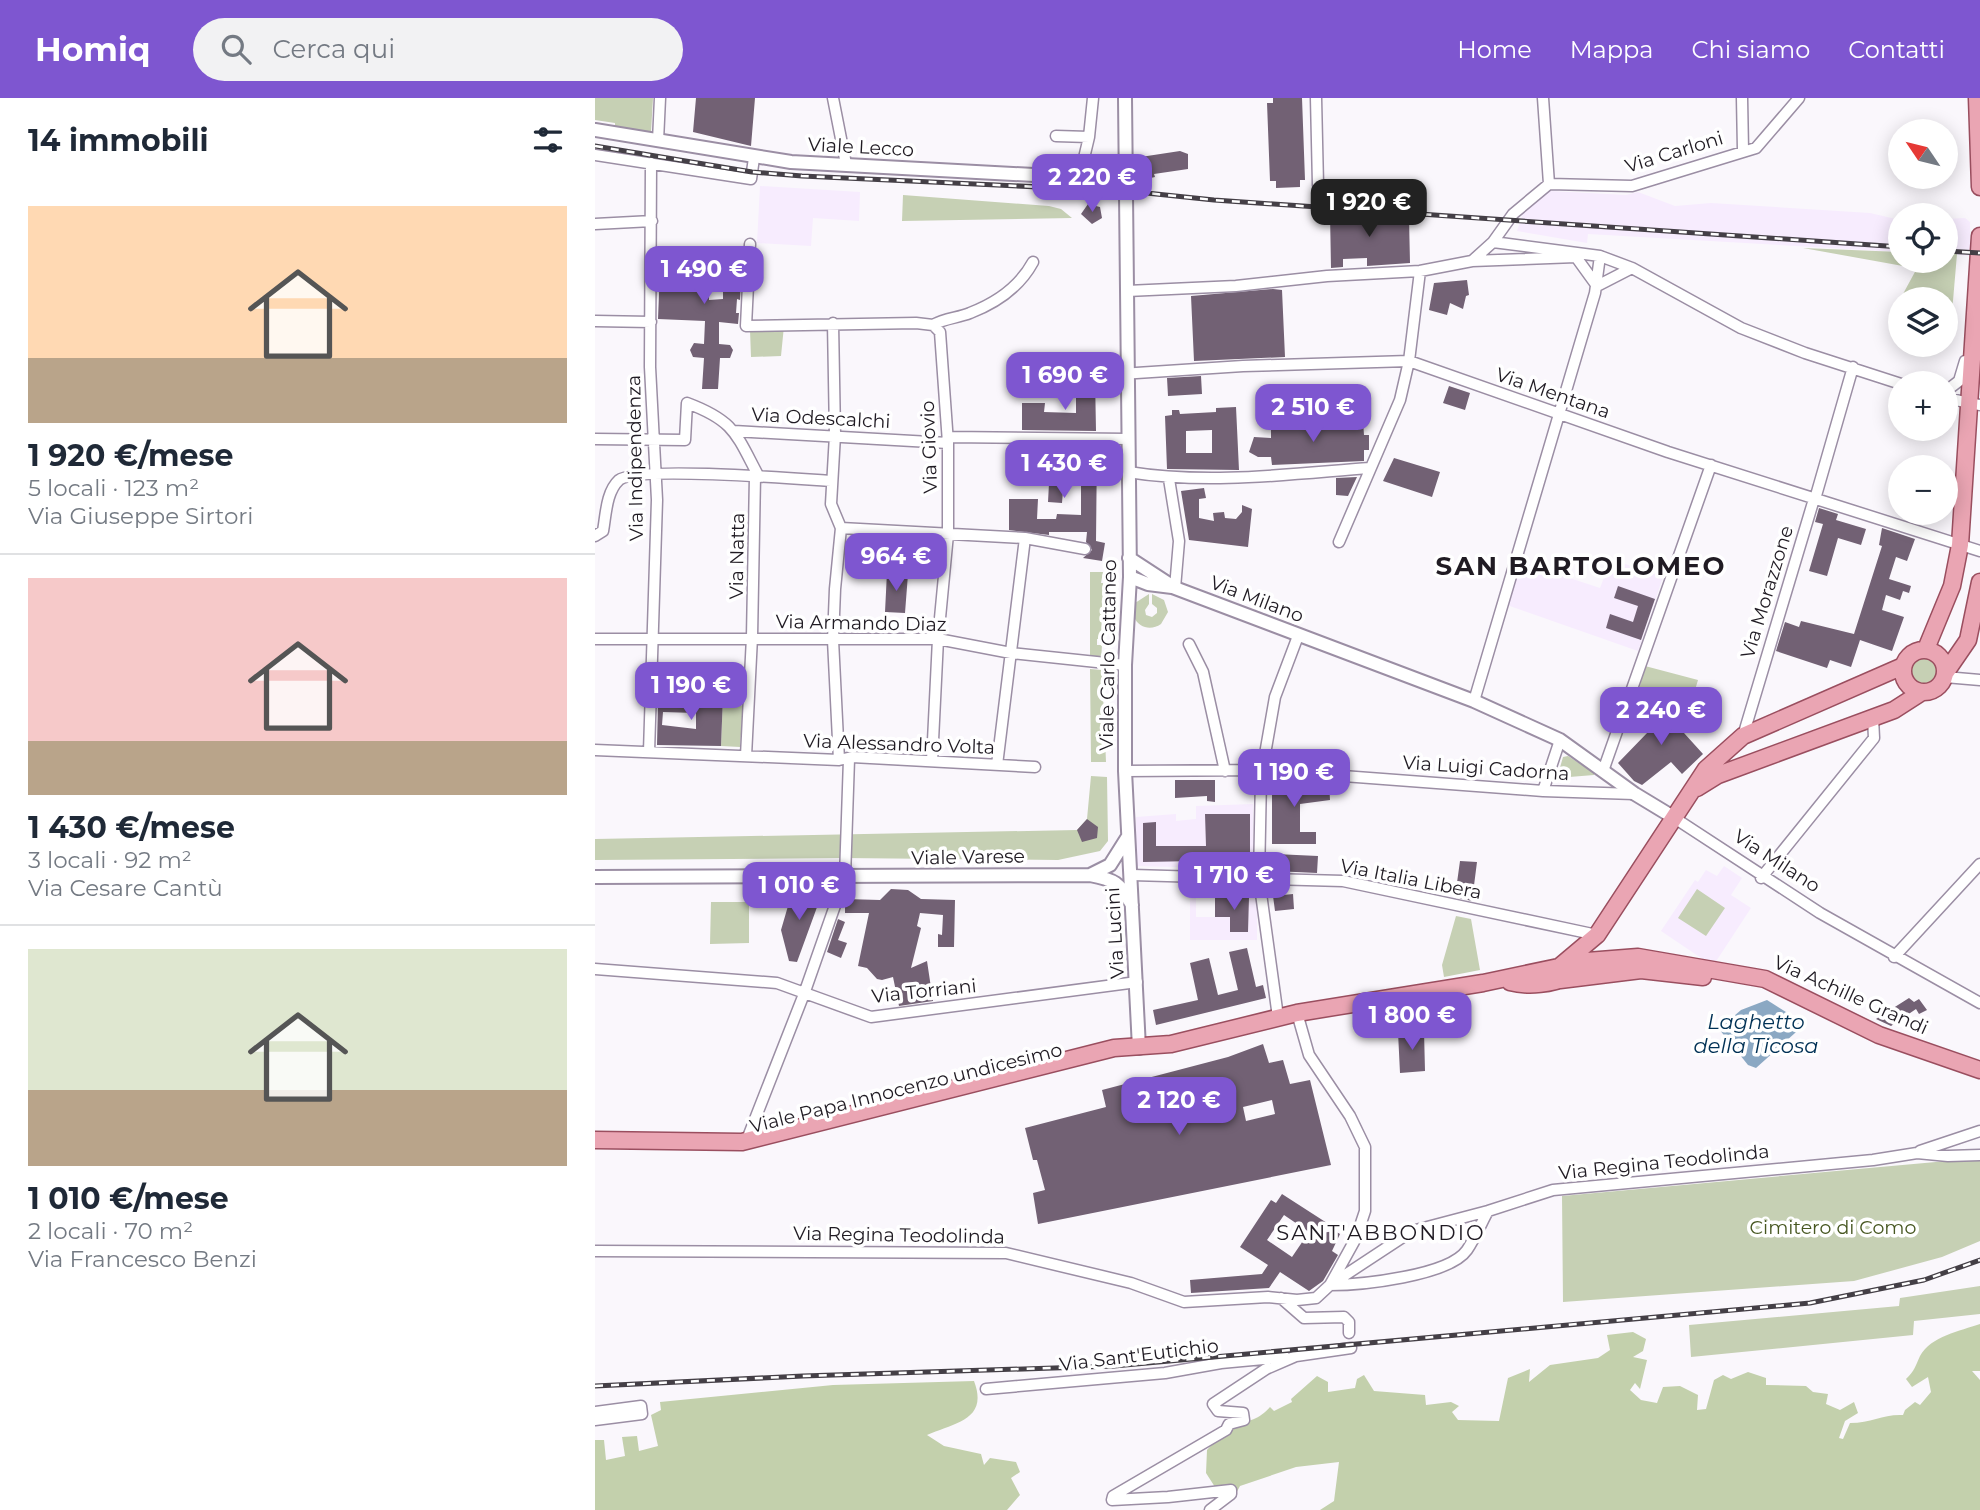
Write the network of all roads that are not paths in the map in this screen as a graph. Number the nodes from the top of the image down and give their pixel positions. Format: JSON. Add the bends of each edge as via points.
{"nodes":[{"id":1,"x":660,"y":98,"type":"edge"},
{"id":2,"x":833,"y":98,"type":"edge"},
{"id":3,"x":1093,"y":98,"type":"edge"},
{"id":4,"x":1125,"y":98,"type":"edge"},
{"id":5,"x":1316,"y":98,"type":"edge"},
{"id":6,"x":1543,"y":98,"type":"edge"},
{"id":7,"x":1742,"y":98,"type":"edge"},
{"id":8,"x":1799,"y":98,"type":"edge"},
{"id":9,"x":1977,"y":98,"type":"edge"},
{"id":10,"x":595,"y":130,"type":"edge"},
{"id":11,"x":1056,"y":136,"type":"dead end"},
{"id":12,"x":1089,"y":137,"type":"junction"},
{"id":13,"x":658,"y":141,"type":"junction"},
{"id":14,"x":1743,"y":150,"type":"junction"},
{"id":15,"x":595,"y":155,"type":"edge"},
{"id":16,"x":754,"y":158,"type":"junction"},
{"id":17,"x":650,"y":163,"type":"junction"},
{"id":18,"x":846,"y":164,"type":"junction"},
{"id":19,"x":1079,"y":179,"type":"junction"},
{"id":20,"x":1127,"y":180,"type":"junction"},
{"id":21,"x":1549,"y":184,"type":"junction"},
{"id":22,"x":1318,"y":186,"type":"dead end"},
{"id":23,"x":1980,"y":187,"type":"edge"},
{"id":24,"x":652,"y":221,"type":"junction"},
{"id":25,"x":595,"y":224,"type":"edge"},
{"id":26,"x":1980,"y":236,"type":"edge"},
{"id":27,"x":1493,"y":242,"type":"junction"},
{"id":28,"x":750,"y":244,"type":"dead end"},
{"id":29,"x":1600,"y":256,"type":"junction"},
{"id":30,"x":1472,"y":261,"type":"junction"},
{"id":31,"x":1034,"y":262,"type":"dead end"},
{"id":32,"x":1632,"y":268,"type":"junction"},
{"id":33,"x":1420,"y":271,"type":"junction"},
{"id":34,"x":1597,"y":286,"type":"junction"},
{"id":35,"x":1127,"y":291,"type":"junction"},
{"id":36,"x":1977,"y":296,"type":"junction"},
{"id":37,"x":595,"y":321,"type":"edge"},
{"id":38,"x":651,"y":322,"type":"junction"},
{"id":39,"x":833,"y":323,"type":"junction"},
{"id":40,"x":933,"y":324,"type":"junction"},
{"id":41,"x":1409,"y":361,"type":"junction"},
{"id":42,"x":1853,"y":367,"type":"junction"},
{"id":43,"x":1124,"y":373,"type":"junction"},
{"id":44,"x":1888,"y":379,"type":"edge"},
{"id":45,"x":1958,"y":381,"type":"edge"},
{"id":46,"x":1958,"y":401,"type":"edge"},
{"id":47,"x":1976,"y":405,"type":"edge"},
{"id":48,"x":1561,"y":414,"type":"junction"},
{"id":49,"x":734,"y":431,"type":"junction"},
{"id":50,"x":835,"y":435,"type":"junction"},
{"id":51,"x":595,"y":439,"type":"edge"},
{"id":52,"x":1128,"y":439,"type":"junction"},
{"id":53,"x":948,"y":440,"type":"junction"},
{"id":54,"x":655,"y":442,"type":"junction"},
{"id":55,"x":1711,"y":466,"type":"junction"},
{"id":56,"x":1370,"y":468,"type":"junction"},
{"id":57,"x":1128,"y":472,"type":"junction"},
{"id":58,"x":657,"y":475,"type":"junction"},
{"id":59,"x":757,"y":477,"type":"junction"},
{"id":60,"x":1170,"y":478,"type":"junction"},
{"id":61,"x":831,"y":481,"type":"junction"},
{"id":62,"x":1815,"y":499,"type":"junction"},
{"id":63,"x":841,"y":528,"type":"junction"},
{"id":64,"x":948,"y":534,"type":"junction"},
{"id":65,"x":595,"y":536,"type":"edge"},
{"id":66,"x":1025,"y":538,"type":"junction"},
{"id":67,"x":1339,"y":542,"type":"dead end"},
{"id":68,"x":1960,"y":545,"type":"junction"},
{"id":69,"x":1085,"y":549,"type":"dead end"},
{"id":70,"x":1980,"y":551,"type":"edge"},
{"id":71,"x":1129,"y":558,"type":"junction"},
{"id":72,"x":1130,"y":577,"type":"junction"},
{"id":73,"x":1145,"y":582,"type":"junction"},
{"id":74,"x":1980,"y":582,"type":"edge"},
{"id":75,"x":1175,"y":588,"type":"junction"},
{"id":76,"x":1126,"y":601,"type":"junction"},
{"id":77,"x":1298,"y":636,"type":"junction"},
{"id":78,"x":752,"y":637,"type":"junction"},
{"id":79,"x":653,"y":638,"type":"junction"},
{"id":80,"x":595,"y":639,"type":"edge"},
{"id":81,"x":938,"y":639,"type":"junction"},
{"id":82,"x":833,"y":640,"type":"junction"},
{"id":83,"x":1189,"y":644,"type":"dead end"},
{"id":84,"x":1926,"y":649,"type":"junction"},
{"id":85,"x":1011,"y":653,"type":"junction"},
{"id":86,"x":1125,"y":665,"type":"junction"},
{"id":87,"x":1903,"y":666,"type":"junction"},
{"id":88,"x":1946,"y":674,"type":"junction"},
{"id":89,"x":1980,"y":680,"type":"edge"},
{"id":90,"x":1922,"y":692,"type":"junction"},
{"id":91,"x":1474,"y":701,"type":"junction"},
{"id":92,"x":1873,"y":718,"type":"junction"},
{"id":93,"x":1560,"y":740,"type":"junction"},
{"id":94,"x":1738,"y":740,"type":"junction"},
{"id":95,"x":595,"y":750,"type":"edge"},
{"id":96,"x":649,"y":752,"type":"junction"},
{"id":97,"x":746,"y":756,"type":"junction"},
{"id":98,"x":844,"y":760,"type":"junction"},
{"id":99,"x":932,"y":761,"type":"junction"},
{"id":100,"x":1754,"y":763,"type":"junction"},
{"id":101,"x":997,"y":765,"type":"junction"},
{"id":102,"x":1034,"y":767,"type":"dead end"},
{"id":103,"x":1262,"y":770,"type":"junction"},
{"id":104,"x":1125,"y":771,"type":"junction"},
{"id":105,"x":1225,"y":771,"type":"junction"},
{"id":106,"x":1603,"y":771,"type":"junction"},
{"id":107,"x":1543,"y":791,"type":"junction"},
{"id":108,"x":1635,"y":794,"type":"junction"},
{"id":109,"x":1687,"y":796,"type":"junction"},
{"id":110,"x":1673,"y":817,"type":"junction"},
{"id":111,"x":1128,"y":838,"type":"junction"},
{"id":112,"x":1980,"y":864,"type":"edge"},
{"id":113,"x":1090,"y":875,"type":"junction"},
{"id":114,"x":1132,"y":875,"type":"junction"},
{"id":115,"x":595,"y":877,"type":"edge"},
{"id":116,"x":845,"y":877,"type":"junction"},
{"id":117,"x":1762,"y":877,"type":"junction"},
{"id":118,"x":1259,"y":879,"type":"junction"},
{"id":119,"x":1134,"y":909,"type":"junction"},
{"id":120,"x":1597,"y":935,"type":"junction"},
{"id":121,"x":1894,"y":956,"type":"junction"},
{"id":122,"x":1599,"y":959,"type":"junction"},
{"id":123,"x":595,"y":969,"type":"edge"},
{"id":124,"x":1560,"y":973,"type":"junction"},
{"id":125,"x":1617,"y":973,"type":"junction"},
{"id":126,"x":1137,"y":982,"type":"junction"},
{"id":127,"x":804,"y":994,"type":"junction"},
{"id":128,"x":1980,"y":1003,"type":"edge"},
{"id":129,"x":1297,"y":1013,"type":"junction"},
{"id":130,"x":1278,"y":1017,"type":"junction"},
{"id":131,"x":1138,"y":1026,"type":"junction"},
{"id":132,"x":1171,"y":1044,"type":"junction"},
{"id":133,"x":1139,"y":1048,"type":"junction"},
{"id":134,"x":1980,"y":1070,"type":"edge"},
{"id":135,"x":1980,"y":1078,"type":"edge"},
{"id":136,"x":1980,"y":1131,"type":"edge"},
{"id":137,"x":595,"y":1140,"type":"edge"},
{"id":138,"x":746,"y":1142,"type":"junction"},
{"id":139,"x":595,"y":1151,"type":"edge"},
{"id":140,"x":1917,"y":1153,"type":"junction"},
{"id":141,"x":1980,"y":1155,"type":"edge"},
{"id":142,"x":1488,"y":1212,"type":"junction"},
{"id":143,"x":595,"y":1251,"type":"edge"},
{"id":144,"x":1330,"y":1285,"type":"junction"},
{"id":145,"x":1280,"y":1298,"type":"junction"},
{"id":146,"x":1349,"y":1328,"type":"dead end"},
{"id":147,"x":1350,"y":1349,"type":"dead end"},
{"id":148,"x":1296,"y":1356,"type":"junction"},
{"id":149,"x":986,"y":1389,"type":"dead end"},
{"id":150,"x":595,"y":1412,"type":"edge"},
{"id":151,"x":595,"y":1420,"type":"edge"},
{"id":152,"x":1210,"y":1510,"type":"edge"}],
"edges":[{"from":1,"to":13,"type":"street"},
{"from":2,"to":18,"type":"street"},
{"from":3,"to":12,"type":"street"},
{"from":4,"to":20,"type":"street","name":"Viale Carlo Cattaneo"},
{"from":5,"to":22,"type":"street"},
{"from":6,"to":21,"type":"street"},
{"from":7,"to":14,"type":"street"},
{"from":8,"to":14,"type":"street","name":"Via Carloni","via":[[1762,144]]},
{"from":9,"to":23,"type":"main road"},
{"from":10,"to":13,"type":"street","name":"Viale Lecco"},
{"from":11,"to":12,"type":"street"},
{"from":12,"to":19,"type":"street"},
{"from":13,"to":16,"type":"street","name":"Viale Lecco"},
{"from":14,"to":21,"type":"street","name":"Via Carloni","via":[[1632,186]]},
{"from":15,"to":17,"type":"street"},
{"from":16,"to":17,"type":"street","via":[[751,179]]},
{"from":16,"to":18,"type":"street","name":"Viale Lecco"},
{"from":17,"to":24,"type":"street","name":"Via Indipendenza"},
{"from":18,"to":19,"type":"street","name":"Viale Lecco"},
{"from":19,"to":20,"type":"street","name":"Viale Lecco"},
{"from":20,"to":35,"type":"street","name":"Viale Carlo Cattaneo"},
{"from":21,"to":27,"type":"street","via":[[1508,221]]},
{"from":24,"to":25,"type":"street"},
{"from":24,"to":38,"type":"street","name":"Via Indipendenza"},
{"from":26,"to":36,"type":"main road"},
{"from":27,"to":29,"type":"street"},
{"from":27,"to":30,"type":"street"},
{"from":28,"to":39,"type":"street","via":[[746,326]]},
{"from":29,"to":32,"type":"street"},
{"from":29,"to":34,"type":"street"},
{"from":30,"to":33,"type":"street"},
{"from":30,"to":34,"type":"street","via":[[1576,257]]},
{"from":31,"to":40,"type":"street","via":[[1002,297]]},
{"from":32,"to":34,"type":"street"},
{"from":32,"to":42,"type":"street","via":[[1741,328]]},
{"from":33,"to":35,"type":"street"},
{"from":33,"to":41,"type":"street"},
{"from":34,"to":48,"type":"street"},
{"from":35,"to":43,"type":"street","name":"Viale Carlo Cattaneo"},
{"from":36,"to":45,"type":"street","via":[[1971,307],[1964,370]]},
{"from":36,"to":47,"type":"main road"},
{"from":37,"to":38,"type":"street"},
{"from":38,"to":54,"type":"street","name":"Via Indipendenza"},
{"from":39,"to":40,"type":"street"},
{"from":39,"to":50,"type":"street"},
{"from":40,"to":53,"type":"street","name":"Via Giovio","via":[[940,332]]},
{"from":41,"to":43,"type":"street","name":"Via Mentana"},
{"from":41,"to":48,"type":"street","name":"Via Mentana"},
{"from":41,"to":56,"type":"street","via":[[1400,401]]},
{"from":42,"to":44,"type":"street"},
{"from":42,"to":62,"type":"street","name":"Via Morazzone"},
{"from":43,"to":52,"type":"street","name":"Viale Carlo Cattaneo"},
{"from":46,"to":47,"type":"street"},
{"from":47,"to":68,"type":"main road"},
{"from":48,"to":55,"type":"street","name":"Via Mentana"},
{"from":48,"to":91,"type":"street"},
{"from":49,"to":50,"type":"street","name":"Via Odescalchi"},
{"from":49,"to":54,"type":"street","via":[[716,414],[687,403],[685,440]]},
{"from":49,"to":59,"type":"street","name":"Via Natta"},
{"from":50,"to":53,"type":"street","name":"Via Odescalchi"},
{"from":50,"to":61,"type":"street"},
{"from":51,"to":54,"type":"street"},
{"from":52,"to":53,"type":"street","name":"Via Odescalchi"},
{"from":52,"to":57,"type":"street","name":"Viale Carlo Cattaneo"},
{"from":53,"to":64,"type":"street","name":"Via Giovio"},
{"from":54,"to":58,"type":"street","name":"Via Indipendenza"},
{"from":55,"to":62,"type":"street","name":"Via Mentana"},
{"from":55,"to":106,"type":"street"},
{"from":56,"to":60,"type":"street","via":[[1246,478]]},
{"from":56,"to":67,"type":"street"},
{"from":57,"to":60,"type":"street"},
{"from":57,"to":71,"type":"street","name":"Viale Carlo Cattaneo"},
{"from":58,"to":59,"type":"street"},
{"from":58,"to":65,"type":"street","via":[[619,480],[609,498],[603,531]]},
{"from":58,"to":79,"type":"street","name":"Via Indipendenza"},
{"from":59,"to":61,"type":"street"},
{"from":59,"to":78,"type":"street","name":"Via Natta"},
{"from":60,"to":75,"type":"street","via":[[1179,541]]},
{"from":61,"to":63,"type":"street","via":[[831,503]]},
{"from":62,"to":68,"type":"street","name":"Via Mentana"},
{"from":62,"to":94,"type":"street","name":"Via Morazzone"},
{"from":63,"to":64,"type":"street"},
{"from":63,"to":82,"type":"street"},
{"from":64,"to":66,"type":"street"},
{"from":64,"to":81,"type":"street","name":"Via Giovio"},
{"from":66,"to":69,"type":"street"},
{"from":66,"to":85,"type":"street"},
{"from":68,"to":70,"type":"street","name":"Via Mentana"},
{"from":68,"to":84,"type":"main road","via":[[1952,586]]},
{"from":71,"to":72,"type":"street","name":"Viale Carlo Cattaneo"},
{"from":71,"to":75,"type":"street","name":"Via Milano"},
{"from":72,"to":73,"type":"street","name":"Via Milano"},
{"from":72,"to":76,"type":"street","name":"Viale Carlo Cattaneo"},
{"from":73,"to":75,"type":"street","name":"Via Milano"},
{"from":73,"to":76,"type":"street"},
{"from":74,"to":88,"type":"main road","via":[[1968,640]]},
{"from":75,"to":77,"type":"street","name":"Via Milano"},
{"from":76,"to":86,"type":"street","name":"Viale Carlo Cattaneo"},
{"from":77,"to":91,"type":"street","name":"Via Milano"},
{"from":77,"to":103,"type":"street","via":[[1275,697]]},
{"from":78,"to":79,"type":"street","name":"Via Armando Diaz"},
{"from":78,"to":82,"type":"street","name":"Via Armando Diaz"},
{"from":78,"to":97,"type":"street","name":"Via Natta"},
{"from":79,"to":80,"type":"street","name":"Via Armando Diaz"},
{"from":79,"to":96,"type":"street","name":"Via Indipendenza"},
{"from":81,"to":82,"type":"street","name":"Via Armando Diaz"},
{"from":81,"to":85,"type":"street","name":"Via Armando Diaz"},
{"from":81,"to":99,"type":"street","name":"Via Giovio"},
{"from":82,"to":98,"type":"street"},
{"from":83,"to":105,"type":"street","via":[[1203,672]]},
{"from":84,"to":87,"type":"main road","via":[[1914,652]]},
{"from":84,"to":88,"type":"main road","via":[[1938,654]]},
{"from":85,"to":86,"type":"street","name":"Via Armando Diaz"},
{"from":85,"to":101,"type":"street"},
{"from":86,"to":104,"type":"street","name":"Viale Carlo Cattaneo"},
{"from":87,"to":90,"type":"main road","via":[[1905,680]]},
{"from":87,"to":94,"type":"main road"},
{"from":88,"to":89,"type":"street"},
{"from":88,"to":90,"type":"main road","via":[[1936,689]]},
{"from":90,"to":92,"type":"main road","via":[[1907,704]]},
{"from":91,"to":93,"type":"street","name":"Via Milano"},
{"from":92,"to":100,"type":"main road"},
{"from":92,"to":117,"type":"street","via":[[1874,738]]},
{"from":93,"to":106,"type":"street","name":"Via Milano"},
{"from":93,"to":107,"type":"street"},
{"from":94,"to":100,"type":"street","via":[[1739,758]]},
{"from":94,"to":109,"type":"main road","via":[[1706,769]]},
{"from":95,"to":96,"type":"street","name":"Via Alessandro Volta"},
{"from":96,"to":97,"type":"street","name":"Via Alessandro Volta"},
{"from":97,"to":98,"type":"street","name":"Via Alessandro Volta"},
{"from":98,"to":99,"type":"street","name":"Via Alessandro Volta"},
{"from":98,"to":116,"type":"street"},
{"from":99,"to":101,"type":"street","name":"Via Alessandro Volta"},
{"from":100,"to":109,"type":"main road","via":[[1718,775]]},
{"from":101,"to":102,"type":"street","name":"Via Alessandro Volta"},
{"from":103,"to":105,"type":"street","name":"Via Luigi Cadorna"},
{"from":103,"to":107,"type":"street","name":"Via Luigi Cadorna"},
{"from":103,"to":118,"type":"street"},
{"from":104,"to":105,"type":"street","name":"Via Luigi Cadorna"},
{"from":104,"to":111,"type":"street","name":"Viale Carlo Cattaneo"},
{"from":106,"to":108,"type":"street","name":"Via Milano"},
{"from":107,"to":108,"type":"street","name":"Via Luigi Cadorna"},
{"from":108,"to":110,"type":"street","name":"Via Milano"},
{"from":109,"to":110,"type":"main road"},
{"from":110,"to":117,"type":"street","name":"Via Milano"},
{"from":110,"to":120,"type":"main road"},
{"from":111,"to":113,"type":"street","via":[[1110,865]]},
{"from":111,"to":114,"type":"street","name":"Via Lucini"},
{"from":112,"to":121,"type":"street"},
{"from":113,"to":116,"type":"street","name":"Viale Varese"},
{"from":113,"to":119,"type":"street","name":"Viale Varese","via":[[1113,880]]},
{"from":114,"to":118,"type":"street","name":"Via Italia Libera"},
{"from":114,"to":119,"type":"street","name":"Via Lucini"},
{"from":115,"to":116,"type":"street","name":"Viale Varese"},
{"from":116,"to":127,"type":"street"},
{"from":117,"to":121,"type":"street","name":"Via Milano"},
{"from":118,"to":120,"type":"street","name":"Via Italia Libera","via":[[1343,881]]},
{"from":118,"to":130,"type":"street"},
{"from":119,"to":126,"type":"street","name":"Via Lucini"},
{"from":120,"to":122,"type":"main road"},
{"from":120,"to":124,"type":"main road"},
{"from":121,"to":128,"type":"street","name":"Via Milano"},
{"from":122,"to":124,"type":"main road","name":"Via Achille Grandi"},
{"from":122,"to":125,"type":"main road"},
{"from":122,"to":134,"type":"main road","name":"Via Achille Grandi","via":[[1655,958],[1757,976],[1879,1034]]},
{"from":123,"to":127,"type":"street","name":"Via Torriani","via":[[777,983]]},
{"from":124,"to":125,"type":"main road","name":"Via Achille Grandi"},
{"from":124,"to":129,"type":"main road","name":"Viale Papa Innocenzo undicesimo"},
{"from":125,"to":135,"type":"main road","name":"Via Achille Grandi","via":[[1655,971],[1755,984],[1877,1043]]},
{"from":126,"to":127,"type":"street","name":"Via Torriani","via":[[871,1017]]},
{"from":126,"to":131,"type":"street","name":"Via Lucini"},
{"from":127,"to":138,"type":"street"},
{"from":129,"to":130,"type":"main road","name":"Viale Papa Innocenzo undicesimo"},
{"from":129,"to":144,"type":"street","via":[[1309,1055],[1365,1147],[1365,1211]]},
{"from":130,"to":132,"type":"main road","name":"Viale Papa Innocenzo undicesimo"},
{"from":131,"to":132,"type":"street"},
{"from":131,"to":133,"type":"street","name":"Via Lucini"},
{"from":132,"to":133,"type":"main road","name":"Viale Papa Innocenzo undicesimo"},
{"from":133,"to":138,"type":"main road","name":"Viale Papa Innocenzo undicesimo","via":[[1114,1048]]},
{"from":133,"to":139,"type":"main road","name":"Viale Papa Innocenzo undicesimo","via":[[1126,1056],[748,1149]]},
{"from":136,"to":140,"type":"street"},
{"from":137,"to":138,"type":"main road","name":"Viale Papa Innocenzo undicesimo"},
{"from":140,"to":141,"type":"street","name":"Via Regina Teodolinda"},
{"from":140,"to":142,"type":"street","name":"Via Regina Teodolinda","via":[[1553,1190]]},
{"from":142,"to":144,"type":"street","name":"Via Regina Teodolinda","via":[[1412,1231]]},
{"from":142,"to":144,"type":"street","via":[[1466,1252],[1440,1267],[1362,1285]]},
{"from":143,"to":145,"type":"street","name":"Via Regina Teodolinda","via":[[1006,1253],[1184,1301]]},
{"from":144,"to":145,"type":"street","name":"Via Regina Teodolinda","via":[[1316,1298]]},
{"from":145,"to":146,"type":"street","via":[[1304,1318],[1344,1317]]},
{"from":147,"to":148,"type":"street"},
{"from":148,"to":149,"type":"street","name":"Via Sant'Eutichio"},
{"from":148,"to":152,"type":"street","via":[[1266,1369],[1213,1404],[1218,1410],[1243,1413],[1244,1420],[1229,1424],[1112,1500],[1231,1490],[1223,1503]]},
{"from":150,"to":151,"type":"street","via":[[641,1406],[642,1415]]}]}
